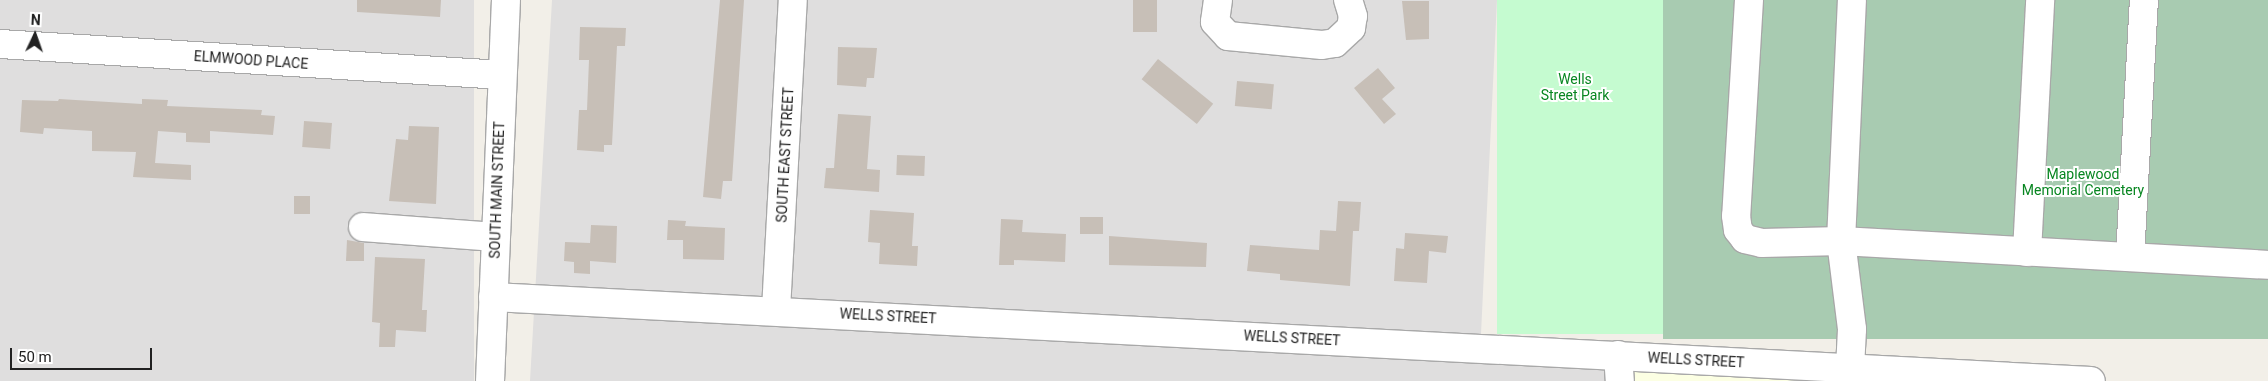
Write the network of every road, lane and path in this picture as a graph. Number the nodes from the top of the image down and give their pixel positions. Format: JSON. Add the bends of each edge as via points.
{"nodes":[{"id":1,"x":506,"y":0,"type":"edge"},
{"id":2,"x":793,"y":0,"type":"edge"},
{"id":3,"x":1218,"y":0,"type":"edge"},
{"id":4,"x":1348,"y":0,"type":"edge"},
{"id":5,"x":1749,"y":0,"type":"edge"},
{"id":6,"x":1852,"y":0,"type":"edge"},
{"id":7,"x":2040,"y":0,"type":"edge"},
{"id":8,"x":2144,"y":0,"type":"edge"},
{"id":9,"x":0,"y":44,"type":"edge"},
{"id":10,"x":502,"y":75,"type":"junction"},
{"id":11,"x":363,"y":227,"type":"dead end"},
{"id":12,"x":495,"y":237,"type":"junction"},
{"id":13,"x":1841,"y":242,"type":"junction"},
{"id":14,"x":2027,"y":252,"type":"junction"},
{"id":15,"x":2130,"y":257,"type":"junction"},
{"id":16,"x":2268,"y":264,"type":"edge"},
{"id":17,"x":493,"y":297,"type":"junction"},
{"id":18,"x":776,"y":310,"type":"junction"},
{"id":19,"x":1619,"y":368,"type":"edge"},
{"id":20,"x":1850,"y":368,"type":"junction"},
{"id":21,"x":1730,"y":371,"type":"edge"},
{"id":22,"x":490,"y":381,"type":"edge"},
{"id":23,"x":2091,"y":381,"type":"edge"}],
"edges":[{"from":1,"to":10,"type":"street","name":"SOUTH MAIN STREET"},
{"from":2,"to":18,"type":"street","name":"SOUTH EAST STREET"},
{"from":3,"to":4,"type":"street","via":[[1215,22],[1228,36],[1322,45],[1334,43],[1351,28],[1353,16]]},
{"from":5,"to":13,"type":"street","via":[[1738,230],[1745,239],[1762,243]]},
{"from":6,"to":13,"type":"street"},
{"from":7,"to":14,"type":"street"},
{"from":8,"to":15,"type":"street"},
{"from":9,"to":10,"type":"street","name":"ELMWOOD PLACE"},
{"from":10,"to":12,"type":"street","name":"SOUTH MAIN STREET"},
{"from":11,"to":12,"type":"street"},
{"from":12,"to":17,"type":"street","name":"SOUTH MAIN STREET"},
{"from":13,"to":14,"type":"street"},
{"from":13,"to":20,"type":"street","via":[[1852,329]]},
{"from":14,"to":15,"type":"street"},
{"from":15,"to":16,"type":"street"},
{"from":17,"to":18,"type":"street","name":"WELLS STREET"},
{"from":17,"to":22,"type":"street","name":"SOUTH MAIN STREET"},
{"from":18,"to":19,"type":"street","name":"WELLS STREET"},
{"from":19,"to":21,"type":"street","name":"WELLS STREET"},
{"from":20,"to":21,"type":"street","name":"WELLS STREET"},
{"from":20,"to":23,"type":"street","name":"WELLS STREET"}]}
